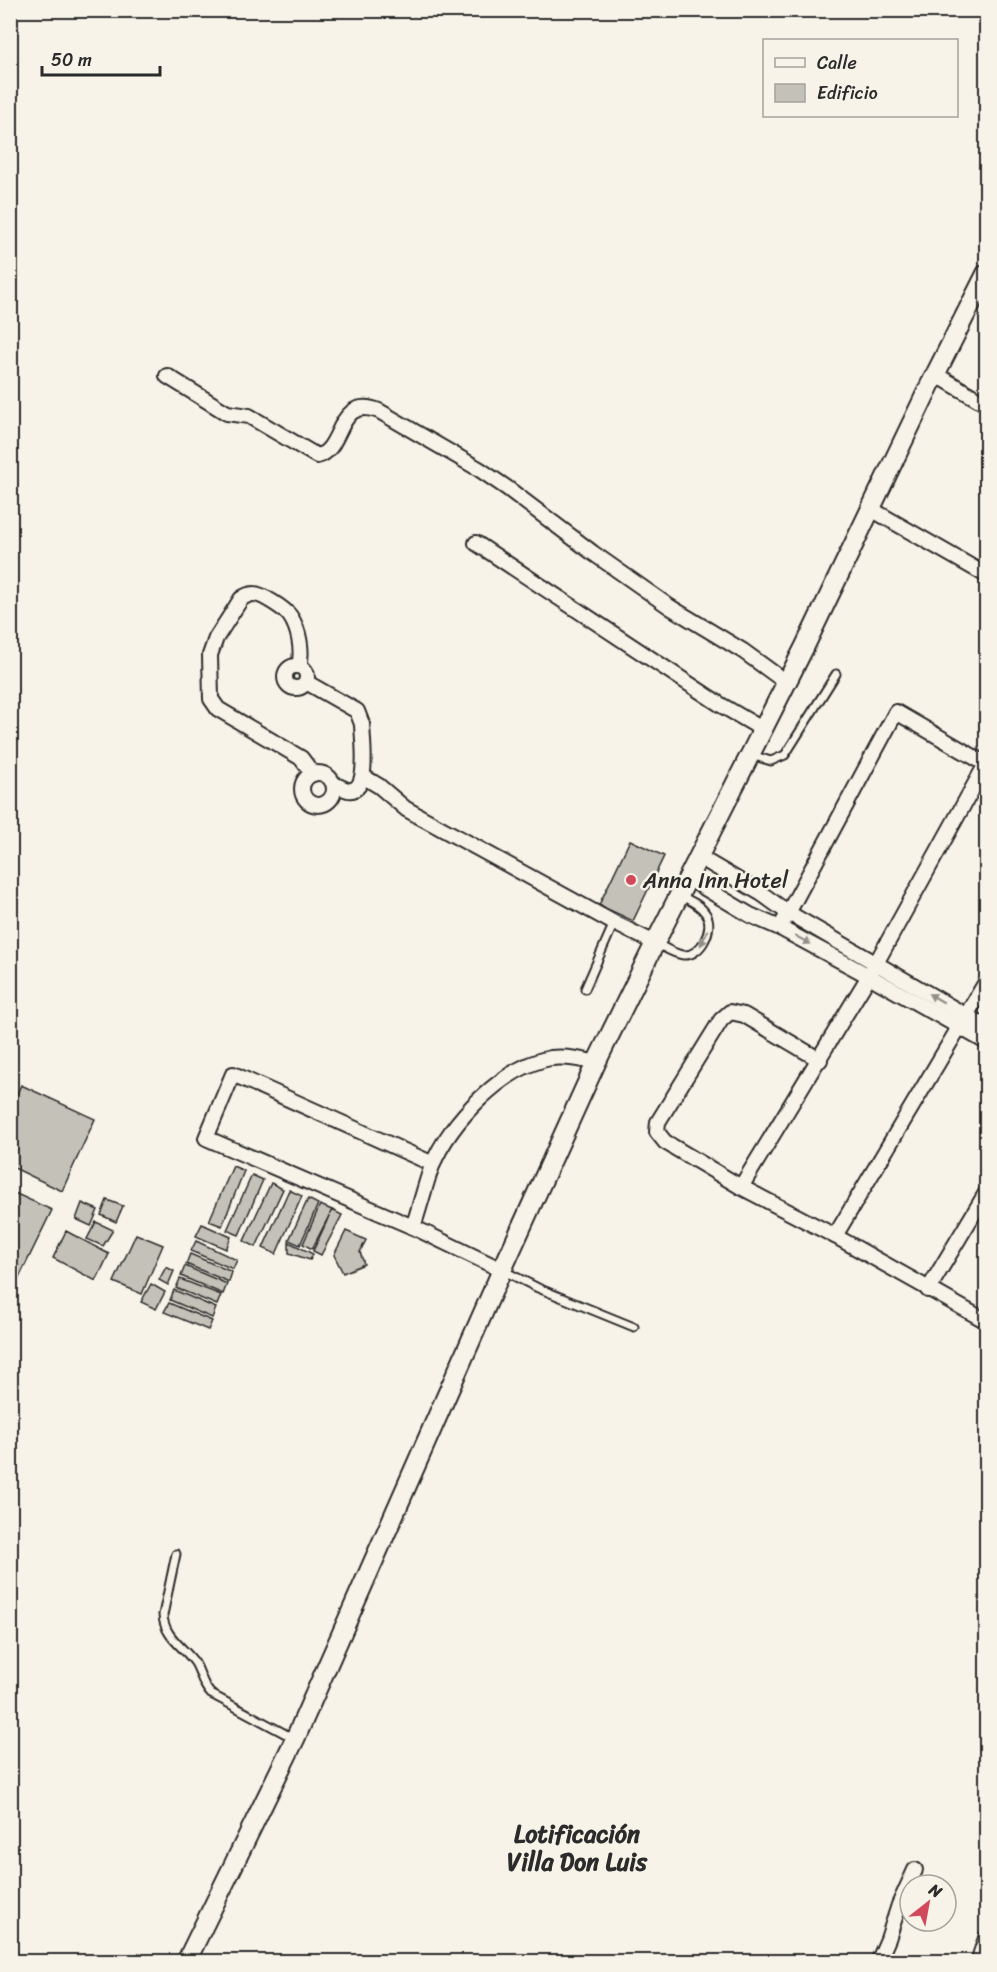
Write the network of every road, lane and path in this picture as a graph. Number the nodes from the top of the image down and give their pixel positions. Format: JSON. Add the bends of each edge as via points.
{"nodes":[{"id":1,"x":987,"y":274,"type":"edge"},
{"id":2,"x":935,"y":374,"type":"junction"},
{"id":3,"x":167,"y":376,"type":"dead end"},
{"id":4,"x":987,"y":404,"type":"edge"},
{"id":5,"x":871,"y":509,"type":"junction"},
{"id":6,"x":476,"y":543,"type":"dead end"},
{"id":7,"x":987,"y":574,"type":"edge"},
{"id":8,"x":299,"y":666,"type":"junction"},
{"id":9,"x":836,"y":674,"type":"dead end"},
{"id":10,"x":306,"y":682,"type":"junction"},
{"id":11,"x":787,"y":683,"type":"junction"},
{"id":12,"x":762,"y":729,"type":"junction"},
{"id":13,"x":751,"y":755,"type":"junction"},
{"id":14,"x":313,"y":774,"type":"junction"},
{"id":15,"x":364,"y":777,"type":"junction"},
{"id":16,"x":334,"y":784,"type":"junction"},
{"id":17,"x":699,"y":857,"type":"junction"},
{"id":18,"x":688,"y":878,"type":"junction"},
{"id":19,"x":737,"y":880,"type":"junction"},
{"id":20,"x":679,"y":895,"type":"junction"},
{"id":21,"x":726,"y":900,"type":"junction"},
{"id":22,"x":787,"y":912,"type":"junction"},
{"id":23,"x":614,"y":923,"type":"junction"},
{"id":24,"x":780,"y":928,"type":"junction"},
{"id":25,"x":655,"y":943,"type":"junction"},
{"id":26,"x":873,"y":969,"type":"junction"},
{"id":27,"x":987,"y":982,"type":"edge"},
{"id":28,"x":585,"y":989,"type":"dead end"},
{"id":29,"x":964,"y":1022,"type":"junction"},
{"id":30,"x":987,"y":1027,"type":"edge"},
{"id":31,"x":987,"y":1042,"type":"edge"},
{"id":32,"x":820,"y":1060,"type":"junction"},
{"id":33,"x":596,"y":1063,"type":"junction"},
{"id":34,"x":433,"y":1164,"type":"junction"},
{"id":35,"x":741,"y":1187,"type":"junction"},
{"id":36,"x":987,"y":1193,"type":"edge"},
{"id":37,"x":413,"y":1227,"type":"junction"},
{"id":38,"x":835,"y":1236,"type":"junction"},
{"id":39,"x":502,"y":1270,"type":"junction"},
{"id":40,"x":928,"y":1290,"type":"junction"},
{"id":41,"x":987,"y":1321,"type":"edge"},
{"id":42,"x":634,"y":1327,"type":"dead end"},
{"id":43,"x":176,"y":1554,"type":"dead end"},
{"id":44,"x":295,"y":1739,"type":"junction"},
{"id":45,"x":915,"y":1870,"type":"dead end"},
{"id":46,"x":987,"y":1938,"type":"edge"},
{"id":47,"x":186,"y":1962,"type":"edge"},
{"id":48,"x":878,"y":1962,"type":"edge"},
{"id":49,"x":978,"y":1962,"type":"edge"}],
"edges":[{"from":1,"to":2,"type":"main road"},
{"from":2,"to":4,"type":"street"},
{"from":2,"to":5,"type":"main road"},
{"from":3,"to":11,"type":"street","via":[[227,413],[249,416],[316,456],[326,451],[356,408],[367,406],[378,411],[456,454],[622,574]]},
{"from":5,"to":7,"type":"street"},
{"from":5,"to":11,"type":"main road"},
{"from":6,"to":12,"type":"street"},
{"from":8,"to":10,"type":"street","via":[[306,672]]},
{"from":8,"to":10,"type":"street","via":[[289,668],[286,681],[298,688]]},
{"from":8,"to":14,"type":"street","via":[[299,640],[289,615],[262,597],[246,595],[211,651],[211,699],[218,709],[301,758]]},
{"from":9,"to":13,"type":"lane","via":[[785,755],[771,761]]},
{"from":10,"to":15,"type":"street","via":[[359,713]]},
{"from":11,"to":12,"type":"main road"},
{"from":12,"to":13,"type":"main road"},
{"from":13,"to":17,"type":"main road"},
{"from":14,"to":16,"type":"street","via":[[328,775]]},
{"from":14,"to":16,"type":"street","via":[[302,785],[303,795],[310,803],[321,805],[331,800]]},
{"from":15,"to":16,"type":"street","via":[[354,789]]},
{"from":15,"to":23,"type":"street","via":[[406,808]]},
{"from":17,"to":18,"type":"main road"},
{"from":17,"to":19,"type":"street"},
{"from":18,"to":20,"type":"main road"},
{"from":18,"to":21,"type":"street"},
{"from":19,"to":21,"type":"street"},
{"from":19,"to":22,"type":"street"},
{"from":20,"to":25,"type":"main road"},
{"from":20,"to":25,"type":"lane","one_way":true,"via":[[706,914],[706,936],[699,949],[683,956]]},
{"from":21,"to":24,"type":"street"},
{"from":22,"to":24,"type":"street"},
{"from":22,"to":26,"type":"street"},
{"from":22,"to":26,"type":"street","via":[[896,712],[987,764]]},
{"from":23,"to":25,"type":"street"},
{"from":23,"to":28,"type":"lane"},
{"from":24,"to":26,"type":"street","one_way":true},
{"from":25,"to":33,"type":"main road"},
{"from":26,"to":29,"type":"street"},
{"from":26,"to":32,"type":"street"},
{"from":27,"to":29,"type":"street"},
{"from":29,"to":30,"type":"street"},
{"from":29,"to":31,"type":"street"},
{"from":29,"to":38,"type":"street"},
{"from":32,"to":35,"type":"street"},
{"from":32,"to":35,"type":"street","via":[[744,1015],[730,1012],[658,1122],[659,1138]]},
{"from":33,"to":34,"type":"street","via":[[555,1058],[534,1062],[517,1071],[470,1110]]},
{"from":33,"to":39,"type":"main road"},
{"from":34,"to":37,"type":"street"},
{"from":34,"to":37,"type":"street","via":[[233,1074],[206,1138]]},
{"from":35,"to":38,"type":"street"},
{"from":36,"to":40,"type":"street"},
{"from":37,"to":39,"type":"street"},
{"from":38,"to":40,"type":"street"},
{"from":39,"to":42,"type":"lane"},
{"from":39,"to":44,"type":"main road"},
{"from":40,"to":41,"type":"street"},
{"from":43,"to":44,"type":"lane","via":[[164,1615],[170,1635],[192,1660],[211,1694]]},
{"from":44,"to":47,"type":"main road"},
{"from":45,"to":48,"type":"street"},
{"from":46,"to":49,"type":"street"}]}
